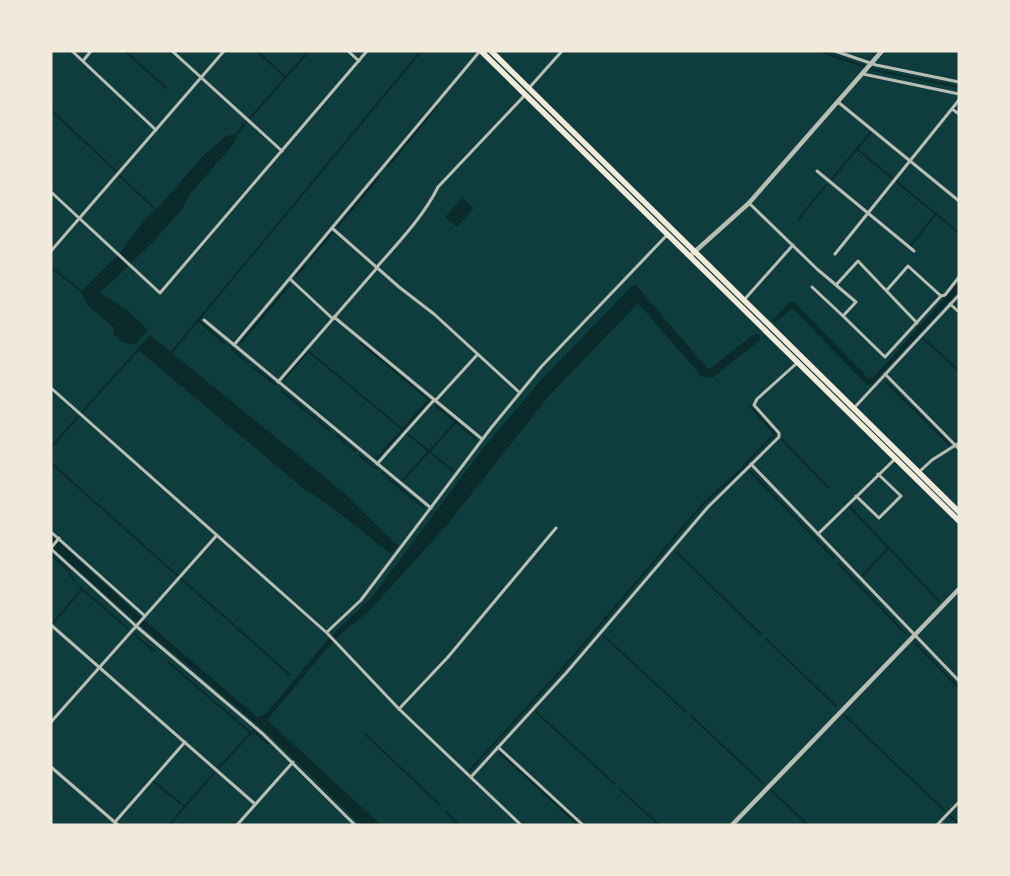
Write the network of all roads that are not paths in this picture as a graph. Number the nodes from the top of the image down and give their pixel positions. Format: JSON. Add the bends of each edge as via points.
{"nodes":[{"id":1,"x":72,"y":51,"type":"edge"},
{"id":2,"x":91,"y":51,"type":"edge"},
{"id":3,"x":172,"y":51,"type":"edge"},
{"id":4,"x":224,"y":51,"type":"edge"},
{"id":5,"x":348,"y":51,"type":"edge"},
{"id":6,"x":368,"y":51,"type":"edge"},
{"id":7,"x":480,"y":51,"type":"edge"},
{"id":8,"x":491,"y":51,"type":"edge"},
{"id":9,"x":562,"y":51,"type":"edge"},
{"id":10,"x":835,"y":51,"type":"edge"},
{"id":11,"x":882,"y":51,"type":"edge"},
{"id":12,"x":83,"y":61,"type":"junction"},
{"id":13,"x":359,"y":61,"type":"junction"},
{"id":14,"x":872,"y":63,"type":"junction"},
{"id":15,"x":864,"y":72,"type":"junction"},
{"id":16,"x":201,"y":78,"type":"junction"},
{"id":17,"x":959,"y":82,"type":"edge"},
{"id":18,"x":529,"y":88,"type":"junction"},
{"id":19,"x":959,"y":94,"type":"edge"},
{"id":20,"x":525,"y":95,"type":"junction"},
{"id":21,"x":959,"y":100,"type":"edge"},
{"id":22,"x":838,"y":102,"type":"junction"},
{"id":23,"x":952,"y":109,"type":"junction"},
{"id":24,"x":959,"y":114,"type":"edge"},
{"id":25,"x":156,"y":130,"type":"junction"},
{"id":26,"x":282,"y":151,"type":"junction"},
{"id":27,"x":909,"y":161,"type":"junction"},
{"id":28,"x":817,"y":171,"type":"dead end"},
{"id":29,"x":51,"y":192,"type":"edge"},
{"id":30,"x":959,"y":201,"type":"edge"},
{"id":31,"x":749,"y":203,"type":"junction"},
{"id":32,"x":868,"y":213,"type":"junction"},
{"id":33,"x":79,"y":218,"type":"junction"},
{"id":34,"x":332,"y":228,"type":"junction"},
{"id":35,"x":667,"y":235,"type":"junction"},
{"id":36,"x":793,"y":245,"type":"junction"},
{"id":37,"x":51,"y":251,"type":"edge"},
{"id":38,"x":914,"y":251,"type":"dead end"},
{"id":39,"x":693,"y":254,"type":"junction"},
{"id":40,"x":835,"y":254,"type":"dead end"},
{"id":41,"x":377,"y":268,"type":"junction"},
{"id":42,"x":959,"y":278,"type":"edge"},
{"id":43,"x":290,"y":279,"type":"junction"},
{"id":44,"x":836,"y":285,"type":"junction"},
{"id":45,"x":812,"y":286,"type":"dead end"},
{"id":46,"x":887,"y":290,"type":"junction"},
{"id":47,"x":959,"y":295,"type":"edge"},
{"id":48,"x":941,"y":296,"type":"junction"},
{"id":49,"x":744,"y":300,"type":"junction"},
{"id":50,"x":950,"y":304,"type":"junction"},
{"id":51,"x":959,"y":312,"type":"edge"},
{"id":52,"x":843,"y":316,"type":"junction"},
{"id":53,"x":333,"y":318,"type":"junction"},
{"id":54,"x":204,"y":320,"type":"dead end"},
{"id":55,"x":917,"y":323,"type":"junction"},
{"id":56,"x":234,"y":345,"type":"junction"},
{"id":57,"x":476,"y":355,"type":"junction"},
{"id":58,"x":797,"y":363,"type":"junction"},
{"id":59,"x":885,"y":374,"type":"junction"},
{"id":60,"x":278,"y":382,"type":"junction"},
{"id":61,"x":51,"y":388,"type":"edge"},
{"id":62,"x":519,"y":392,"type":"junction"},
{"id":63,"x":435,"y":400,"type":"junction"},
{"id":64,"x":853,"y":408,"type":"junction"},
{"id":65,"x":482,"y":439,"type":"junction"},
{"id":66,"x":957,"y":444,"type":"edge"},
{"id":67,"x":959,"y":449,"type":"edge"},
{"id":68,"x":895,"y":458,"type":"junction"},
{"id":69,"x":377,"y":464,"type":"junction"},
{"id":70,"x":751,"y":464,"type":"junction"},
{"id":71,"x":918,"y":473,"type":"junction"},
{"id":72,"x":878,"y":474,"type":"junction"},
{"id":73,"x":856,"y":496,"type":"junction"},
{"id":74,"x":431,"y":508,"type":"junction"},
{"id":75,"x":959,"y":512,"type":"edge"},
{"id":76,"x":959,"y":521,"type":"edge"},
{"id":77,"x":556,"y":528,"type":"dead end"},
{"id":78,"x":51,"y":532,"type":"edge"},
{"id":79,"x":818,"y":534,"type":"junction"},
{"id":80,"x":217,"y":535,"type":"junction"},
{"id":81,"x":59,"y":539,"type":"junction"},
{"id":82,"x":51,"y":548,"type":"edge"},
{"id":83,"x":959,"y":589,"type":"edge"},
{"id":84,"x":144,"y":617,"type":"junction"},
{"id":85,"x":51,"y":625,"type":"edge"},
{"id":86,"x":137,"y":625,"type":"junction"},
{"id":87,"x":328,"y":634,"type":"junction"},
{"id":88,"x":915,"y":635,"type":"junction"},
{"id":89,"x":99,"y":667,"type":"junction"},
{"id":90,"x":959,"y":681,"type":"edge"},
{"id":91,"x":399,"y":709,"type":"junction"},
{"id":92,"x":51,"y":722,"type":"edge"},
{"id":93,"x":185,"y":742,"type":"junction"},
{"id":94,"x":498,"y":747,"type":"junction"},
{"id":95,"x":293,"y":762,"type":"junction"},
{"id":96,"x":51,"y":767,"type":"edge"},
{"id":97,"x":471,"y":777,"type":"junction"},
{"id":98,"x":959,"y":802,"type":"edge"},
{"id":99,"x":255,"y":804,"type":"junction"},
{"id":100,"x":116,"y":824,"type":"edge"},
{"id":101,"x":582,"y":824,"type":"edge"},
{"id":102,"x":237,"y":825,"type":"edge"},
{"id":103,"x":355,"y":825,"type":"edge"},
{"id":104,"x":521,"y":825,"type":"edge"},
{"id":105,"x":732,"y":825,"type":"edge"},
{"id":106,"x":937,"y":825,"type":"edge"}],
"edges":[{"from":1,"to":12,"type":"street"},
{"from":2,"to":12,"type":"street"},
{"from":3,"to":16,"type":"street"},
{"from":4,"to":16,"type":"street"},
{"from":5,"to":13,"type":"street"},
{"from":6,"to":13,"type":"street"},
{"from":7,"to":20,"type":"main road"},
{"from":7,"to":34,"type":"street"},
{"from":8,"to":18,"type":"main road"},
{"from":9,"to":18,"type":"street"},
{"from":10,"to":14,"type":"street"},
{"from":11,"to":14,"type":"street"},
{"from":12,"to":25,"type":"street"},
{"from":13,"to":26,"type":"street"},
{"from":14,"to":15,"type":"street"},
{"from":14,"to":17,"type":"street"},
{"from":15,"to":19,"type":"street"},
{"from":15,"to":22,"type":"street"},
{"from":16,"to":25,"type":"street"},
{"from":16,"to":26,"type":"street"},
{"from":18,"to":39,"type":"main road"},
{"from":20,"to":35,"type":"main road"},
{"from":20,"to":41,"type":"street","via":[[438,187]]},
{"from":21,"to":23,"type":"street"},
{"from":22,"to":27,"type":"street"},
{"from":22,"to":31,"type":"street"},
{"from":23,"to":24,"type":"street"},
{"from":23,"to":27,"type":"street"},
{"from":25,"to":33,"type":"street"},
{"from":26,"to":33,"type":"street","via":[[160,293]]},
{"from":27,"to":30,"type":"street"},
{"from":27,"to":32,"type":"street"},
{"from":28,"to":32,"type":"street"},
{"from":29,"to":33,"type":"street"},
{"from":31,"to":36,"type":"street"},
{"from":31,"to":39,"type":"street"},
{"from":32,"to":38,"type":"street"},
{"from":32,"to":40,"type":"street"},
{"from":33,"to":37,"type":"street"},
{"from":34,"to":41,"type":"street"},
{"from":34,"to":43,"type":"street"},
{"from":35,"to":39,"type":"main road"},
{"from":35,"to":62,"type":"street"},
{"from":36,"to":44,"type":"street"},
{"from":36,"to":49,"type":"street"},
{"from":39,"to":49,"type":"main road"},
{"from":39,"to":58,"type":"main road"},
{"from":41,"to":53,"type":"street"},
{"from":41,"to":57,"type":"street","via":[[434,314]]},
{"from":42,"to":48,"type":"street"},
{"from":43,"to":53,"type":"street"},
{"from":43,"to":56,"type":"street"},
{"from":44,"to":46,"type":"street","via":[[858,262]]},
{"from":44,"to":52,"type":"street","via":[[856,302]]},
{"from":45,"to":52,"type":"street"},
{"from":46,"to":48,"type":"street","via":[[908,266]]},
{"from":46,"to":55,"type":"street"},
{"from":47,"to":50,"type":"street"},
{"from":48,"to":55,"type":"street"},
{"from":49,"to":64,"type":"main road"},
{"from":50,"to":51,"type":"street"},
{"from":50,"to":59,"type":"street"},
{"from":52,"to":55,"type":"street","via":[[885,357]]},
{"from":53,"to":60,"type":"street"},
{"from":53,"to":63,"type":"street"},
{"from":54,"to":56,"type":"street"},
{"from":56,"to":60,"type":"street"},
{"from":57,"to":62,"type":"street"},
{"from":57,"to":63,"type":"street"},
{"from":58,"to":68,"type":"main road"},
{"from":58,"to":70,"type":"street","via":[[755,402],[755,407],[779,436]]},
{"from":59,"to":64,"type":"street"},
{"from":59,"to":66,"type":"street"},
{"from":60,"to":69,"type":"street"},
{"from":61,"to":80,"type":"street"},
{"from":62,"to":65,"type":"street"},
{"from":63,"to":65,"type":"street"},
{"from":63,"to":69,"type":"street"},
{"from":64,"to":71,"type":"main road"},
{"from":65,"to":74,"type":"street"},
{"from":66,"to":67,"type":"street"},
{"from":66,"to":71,"type":"street"},
{"from":68,"to":72,"type":"street"},
{"from":68,"to":76,"type":"main road"},
{"from":69,"to":74,"type":"street"},
{"from":70,"to":79,"type":"street"},
{"from":70,"to":94,"type":"street","via":[[708,507],[567,672]]},
{"from":71,"to":75,"type":"main road"},
{"from":72,"to":73,"type":"street"},
{"from":72,"to":73,"type":"street","via":[[901,496],[878,518]]},
{"from":73,"to":79,"type":"street"},
{"from":74,"to":87,"type":"street","via":[[361,600]]},
{"from":77,"to":91,"type":"street","via":[[448,657]]},
{"from":78,"to":81,"type":"street"},
{"from":79,"to":88,"type":"street"},
{"from":80,"to":84,"type":"street"},
{"from":80,"to":87,"type":"street"},
{"from":81,"to":82,"type":"street"},
{"from":81,"to":84,"type":"street"},
{"from":82,"to":86,"type":"street"},
{"from":83,"to":88,"type":"street"},
{"from":84,"to":86,"type":"street"},
{"from":85,"to":89,"type":"street"},
{"from":86,"to":89,"type":"street"},
{"from":86,"to":95,"type":"street"},
{"from":87,"to":91,"type":"street"},
{"from":88,"to":90,"type":"street"},
{"from":88,"to":105,"type":"street"},
{"from":89,"to":92,"type":"street"},
{"from":89,"to":93,"type":"street"},
{"from":91,"to":97,"type":"street"},
{"from":93,"to":99,"type":"street"},
{"from":93,"to":100,"type":"street"},
{"from":94,"to":97,"type":"street"},
{"from":94,"to":101,"type":"street"},
{"from":95,"to":99,"type":"street"},
{"from":95,"to":103,"type":"street"},
{"from":96,"to":100,"type":"street"},
{"from":97,"to":104,"type":"street"},
{"from":98,"to":106,"type":"street"},
{"from":99,"to":102,"type":"street"}]}
